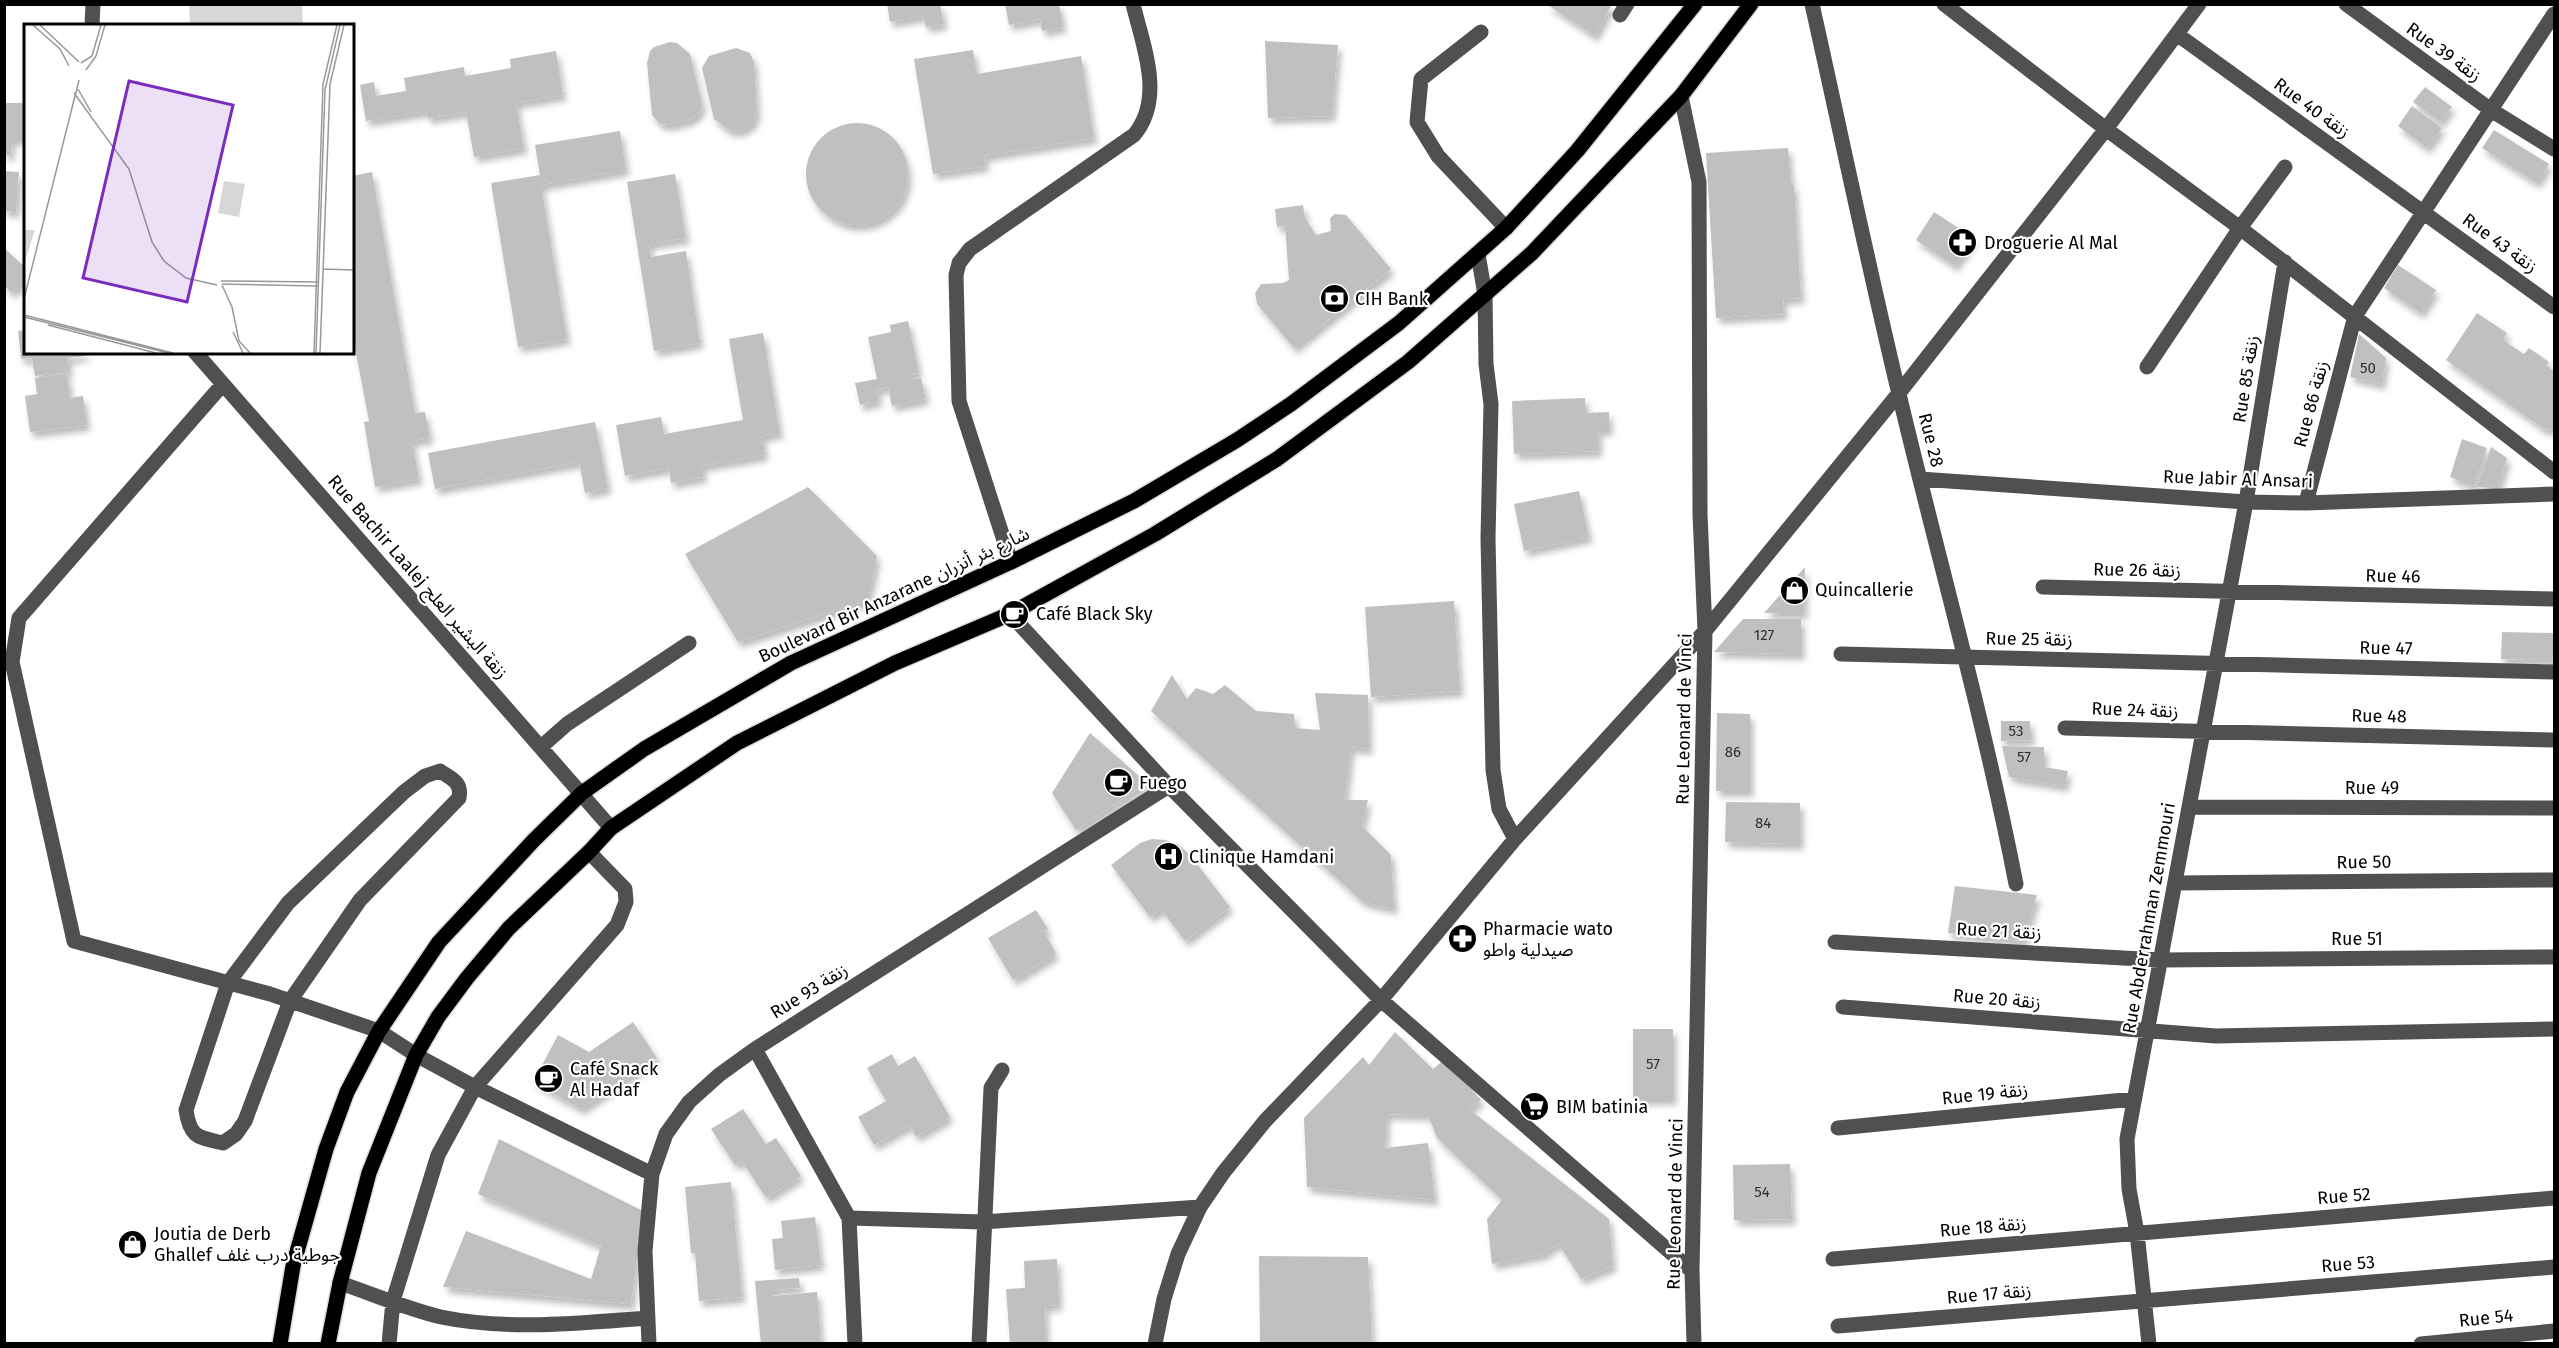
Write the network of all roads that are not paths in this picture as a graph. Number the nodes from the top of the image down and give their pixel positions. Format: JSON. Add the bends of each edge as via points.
{"nodes":[{"id":1,"x":93,"y":4,"type":"edge"},
{"id":2,"x":1133,"y":4,"type":"edge"},
{"id":3,"x":1695,"y":4,"type":"edge"},
{"id":4,"x":1751,"y":4,"type":"edge"},
{"id":5,"x":1812,"y":4,"type":"edge"},
{"id":6,"x":1944,"y":4,"type":"edge"},
{"id":7,"x":2199,"y":4,"type":"edge"},
{"id":8,"x":2346,"y":4,"type":"edge"},
{"id":9,"x":2554,"y":14,"type":"edge"},
{"id":10,"x":92,"y":24,"type":"edge"},
{"id":11,"x":1481,"y":32,"type":"dead end"},
{"id":12,"x":2178,"y":35,"type":"junction"},
{"id":13,"x":1681,"y":96,"type":"junction"},
{"id":14,"x":2491,"y":110,"type":"junction"},
{"id":15,"x":2106,"y":129,"type":"junction"},
{"id":16,"x":2554,"y":149,"type":"edge"},
{"id":17,"x":2285,"y":167,"type":"dead end"},
{"id":18,"x":2423,"y":212,"type":"junction"},
{"id":19,"x":1506,"y":228,"type":"junction"},
{"id":20,"x":2240,"y":228,"type":"junction"},
{"id":21,"x":1479,"y":254,"type":"junction"},
{"id":22,"x":2285,"y":262,"type":"junction"},
{"id":23,"x":1485,"y":295,"type":"junction"},
{"id":24,"x":2554,"y":307,"type":"edge"},
{"id":25,"x":2355,"y":316,"type":"junction"},
{"id":26,"x":197,"y":354,"type":"edge"},
{"id":27,"x":2147,"y":367,"type":"dead end"},
{"id":28,"x":224,"y":384,"type":"junction"},
{"id":29,"x":1899,"y":393,"type":"junction"},
{"id":30,"x":2554,"y":472,"type":"edge"},
{"id":31,"x":1920,"y":479,"type":"junction"},
{"id":32,"x":2554,"y":494,"type":"edge"},
{"id":33,"x":2246,"y":501,"type":"junction"},
{"id":34,"x":2306,"y":503,"type":"junction"},
{"id":35,"x":1011,"y":562,"type":"junction"},
{"id":36,"x":2043,"y":587,"type":"dead end"},
{"id":37,"x":2230,"y":591,"type":"junction"},
{"id":38,"x":2554,"y":599,"type":"edge"},
{"id":39,"x":1010,"y":614,"type":"junction"},
{"id":40,"x":1705,"y":631,"type":"junction"},
{"id":41,"x":689,"y":643,"type":"dead end"},
{"id":42,"x":1841,"y":654,"type":"dead end"},
{"id":43,"x":1966,"y":657,"type":"junction"},
{"id":44,"x":2216,"y":663,"type":"junction"},
{"id":45,"x":2554,"y":672,"type":"edge"},
{"id":46,"x":2065,"y":728,"type":"dead end"},
{"id":47,"x":2203,"y":732,"type":"junction"},
{"id":48,"x":2554,"y":740,"type":"edge"},
{"id":49,"x":541,"y":747,"type":"junction"},
{"id":50,"x":1169,"y":786,"type":"junction"},
{"id":51,"x":582,"y":793,"type":"junction"},
{"id":52,"x":2189,"y":807,"type":"junction"},
{"id":53,"x":2554,"y":807,"type":"edge"},
{"id":54,"x":611,"y":828,"type":"junction"},
{"id":55,"x":1515,"y":839,"type":"junction"},
{"id":56,"x":589,"y":852,"type":"junction"},
{"id":57,"x":2554,"y":880,"type":"edge"},
{"id":58,"x":2175,"y":883,"type":"junction"},
{"id":59,"x":2016,"y":884,"type":"dead end"},
{"id":60,"x":1835,"y":942,"type":"dead end"},
{"id":61,"x":2554,"y":957,"type":"edge"},
{"id":62,"x":2160,"y":960,"type":"junction"},
{"id":63,"x":228,"y":983,"type":"junction"},
{"id":64,"x":1381,"y":1000,"type":"junction"},
{"id":65,"x":290,"y":1001,"type":"junction"},
{"id":66,"x":1843,"y":1007,"type":"dead end"},
{"id":67,"x":2554,"y":1029,"type":"edge"},
{"id":68,"x":378,"y":1031,"type":"junction"},
{"id":69,"x":2148,"y":1031,"type":"junction"},
{"id":70,"x":755,"y":1049,"type":"junction"},
{"id":71,"x":416,"y":1055,"type":"junction"},
{"id":72,"x":1002,"y":1070,"type":"dead end"},
{"id":73,"x":475,"y":1087,"type":"junction"},
{"id":74,"x":2134,"y":1099,"type":"junction"},
{"id":75,"x":1838,"y":1128,"type":"dead end"},
{"id":76,"x":652,"y":1173,"type":"junction"},
{"id":77,"x":2554,"y":1198,"type":"edge"},
{"id":78,"x":1200,"y":1207,"type":"junction"},
{"id":79,"x":849,"y":1218,"type":"junction"},
{"id":80,"x":984,"y":1222,"type":"junction"},
{"id":81,"x":2137,"y":1233,"type":"junction"},
{"id":82,"x":1833,"y":1259,"type":"dead end"},
{"id":83,"x":2554,"y":1267,"type":"edge"},
{"id":84,"x":1692,"y":1271,"type":"junction"},
{"id":85,"x":340,"y":1283,"type":"junction"},
{"id":86,"x":2144,"y":1300,"type":"junction"},
{"id":87,"x":393,"y":1301,"type":"junction"},
{"id":88,"x":648,"y":1318,"type":"junction"},
{"id":89,"x":1838,"y":1326,"type":"dead end"},
{"id":90,"x":2554,"y":1331,"type":"edge"},
{"id":91,"x":280,"y":1344,"type":"edge"},
{"id":92,"x":328,"y":1344,"type":"edge"},
{"id":93,"x":389,"y":1344,"type":"edge"},
{"id":94,"x":649,"y":1344,"type":"edge"},
{"id":95,"x":855,"y":1344,"type":"edge"},
{"id":96,"x":979,"y":1344,"type":"edge"},
{"id":97,"x":1155,"y":1344,"type":"edge"},
{"id":98,"x":1694,"y":1344,"type":"edge"},
{"id":99,"x":2149,"y":1344,"type":"edge"},
{"id":100,"x":2421,"y":1344,"type":"edge"}],
"edges":[{"from":1,"to":10,"type":"street"},
{"from":2,"to":35,"type":"street","via":[[1150,74],[1150,99],[1143,124],[1134,135],[970,249],[959,263],[956,275],[959,401]]},
{"from":3,"to":19,"type":"main road","name":"Boulevard Bir Anzarane شارع بئر أنزران","via":[[1577,151]]},
{"from":4,"to":13,"type":"main road"},
{"from":5,"to":29,"type":"street","name":"Rue 28"},
{"from":6,"to":15,"type":"street"},
{"from":7,"to":12,"type":"street"},
{"from":8,"to":14,"type":"street","name":"Rue 39 زنقة"},
{"from":9,"to":14,"type":"street","name":"Rue 86 زنقة"},
{"from":11,"to":19,"type":"street","via":[[1421,79],[1417,122],[1438,156]]},
{"from":12,"to":15,"type":"street"},
{"from":12,"to":18,"type":"street","name":"Rue 40 زنقة"},
{"from":13,"to":23,"type":"main road","via":[[1532,253]]},
{"from":13,"to":40,"type":"street","name":"Rue Leonard de Vinci","via":[[1699,182],[1700,514]]},
{"from":14,"to":16,"type":"street","name":"Rue 39 زنقة"},
{"from":14,"to":18,"type":"street","name":"Rue 86 زنقة"},
{"from":15,"to":20,"type":"street"},
{"from":15,"to":29,"type":"street"},
{"from":17,"to":20,"type":"street"},
{"from":18,"to":24,"type":"street","name":"Rue 43 زنقة"},
{"from":18,"to":25,"type":"street","name":"Rue 86 زنقة"},
{"from":19,"to":21,"type":"main road","name":"Boulevard Bir Anzarane شارع بئر أنزران"},
{"from":20,"to":22,"type":"street"},
{"from":20,"to":27,"type":"street"},
{"from":21,"to":23,"type":"street"},
{"from":21,"to":35,"type":"main road","name":"Boulevard Bir Anzarane شارع بئر أنزران","via":[[1357,357],[1237,440],[1134,501]]},
{"from":22,"to":25,"type":"street"},
{"from":22,"to":33,"type":"street","name":"Rue 85 زنقة"},
{"from":23,"to":39,"type":"main road","via":[[1408,362],[1277,459],[1165,529]]},
{"from":23,"to":55,"type":"street","via":[[1491,404],[1488,538],[1493,770],[1498,809]]},
{"from":25,"to":30,"type":"street"},
{"from":25,"to":34,"type":"street","name":"Rue 86 زنقة"},
{"from":26,"to":28,"type":"street","name":"Rue Bachir Laalej زنقة البشير العلج"},
{"from":28,"to":49,"type":"street","name":"Rue Bachir Laalej زنقة البشير العلج"},
{"from":28,"to":63,"type":"street","via":[[19,618],[12,662],[74,941]]},
{"from":29,"to":31,"type":"street","name":"Rue 28"},
{"from":29,"to":40,"type":"street"},
{"from":31,"to":33,"type":"street","name":"Rue Jabir Al Ansari"},
{"from":31,"to":43,"type":"street","name":"Rue 28"},
{"from":32,"to":34,"type":"street","name":"Rue Jabir Al Ansari"},
{"from":33,"to":34,"type":"street","name":"Rue Jabir Al Ansari"},
{"from":33,"to":37,"type":"street","name":"Rue Abderrahman Zemmouri"},
{"from":35,"to":51,"type":"main road","name":"Boulevard Bir Anzarane شارع بئر أنزران","via":[[791,663],[644,749]]},
{"from":36,"to":37,"type":"street","name":"Rue 26 زنقة"},
{"from":37,"to":38,"type":"street","name":"Rue 46"},
{"from":37,"to":44,"type":"street","name":"Rue Abderrahman Zemmouri"},
{"from":39,"to":50,"type":"street"},
{"from":39,"to":54,"type":"main road","via":[[895,663],[737,743]]},
{"from":40,"to":55,"type":"street"},
{"from":40,"to":84,"type":"street","name":"Rue Leonard de Vinci"},
{"from":41,"to":49,"type":"street","via":[[567,724]]},
{"from":42,"to":43,"type":"street","name":"Rue 25 زنقة"},
{"from":43,"to":44,"type":"street","name":"Rue 25 زنقة"},
{"from":43,"to":59,"type":"street","name":"Rue 28"},
{"from":44,"to":45,"type":"street","name":"Rue 47"},
{"from":44,"to":47,"type":"street","name":"Rue Abderrahman Zemmouri"},
{"from":46,"to":47,"type":"street","name":"Rue 24 زنقة"},
{"from":47,"to":48,"type":"street","name":"Rue 48"},
{"from":47,"to":52,"type":"street","name":"Rue Abderrahman Zemmouri"},
{"from":49,"to":51,"type":"street","name":"Rue Bachir Laalej زنقة البشير العلج"},
{"from":50,"to":64,"type":"street"},
{"from":50,"to":70,"type":"street","name":"Rue 93 زنقة"},
{"from":51,"to":54,"type":"street","name":"Rue Bachir Laalej زنقة البشير العلج"},
{"from":51,"to":68,"type":"main road","name":"Boulevard Bir Anzarane شارع بئر أنزران","via":[[439,942]]},
{"from":52,"to":53,"type":"street","name":"Rue 49"},
{"from":52,"to":58,"type":"street","name":"Rue Abderrahman Zemmouri"},
{"from":54,"to":56,"type":"main road"},
{"from":55,"to":64,"type":"street"},
{"from":56,"to":71,"type":"main road","via":[[509,928],[438,1017]]},
{"from":56,"to":73,"type":"street","via":[[625,889],[626,902],[616,925]]},
{"from":57,"to":58,"type":"street","name":"Rue 50"},
{"from":58,"to":62,"type":"street","name":"Rue Abderrahman Zemmouri"},
{"from":60,"to":62,"type":"street","name":"Rue 21 زنقة"},
{"from":61,"to":62,"type":"street","name":"Rue 51"},
{"from":62,"to":69,"type":"street","name":"Rue Abderrahman Zemmouri"},
{"from":63,"to":65,"type":"street"},
{"from":63,"to":65,"type":"street","via":[[186,1110],[189,1127],[196,1136],[223,1143],[236,1134],[245,1121]]},
{"from":63,"to":65,"type":"street","via":[[288,903],[404,792],[425,776],[440,771],[458,782],[459,798],[360,900]]},
{"from":64,"to":78,"type":"street","via":[[1265,1121]]},
{"from":64,"to":84,"type":"street"},
{"from":65,"to":68,"type":"street"},
{"from":66,"to":69,"type":"street","name":"Rue 20 زنقة"},
{"from":67,"to":69,"type":"street","name":"Rue 20 زنقة","via":[[2216,1036]]},
{"from":68,"to":71,"type":"street"},
{"from":68,"to":91,"type":"main road","name":"Boulevard Bir Anzarane شارع بئر أنزران","via":[[347,1092],[326,1149],[293,1266]]},
{"from":69,"to":74,"type":"street","name":"Rue Abderrahman Zemmouri"},
{"from":70,"to":76,"type":"street","name":"Rue 93 زنقة","via":[[689,1102],[666,1134]]},
{"from":70,"to":79,"type":"street"},
{"from":71,"to":73,"type":"street"},
{"from":71,"to":85,"type":"main road","via":[[369,1173]]},
{"from":72,"to":80,"type":"street","via":[[991,1088]]},
{"from":73,"to":76,"type":"street"},
{"from":73,"to":87,"type":"street","via":[[438,1155]]},
{"from":74,"to":75,"type":"street","name":"Rue 19 زنقة"},
{"from":74,"to":81,"type":"street","name":"Rue Abderrahman Zemmouri","via":[[2127,1155]]},
{"from":76,"to":88,"type":"street","name":"Rue 93 زنقة","via":[[645,1251]]},
{"from":77,"to":81,"type":"street","name":"Rue 52"},
{"from":78,"to":80,"type":"street"},
{"from":78,"to":97,"type":"street","via":[[1178,1254]]},
{"from":79,"to":80,"type":"street"},
{"from":79,"to":95,"type":"street"},
{"from":80,"to":96,"type":"street"},
{"from":81,"to":82,"type":"street","name":"Rue 18 زنقة"},
{"from":81,"to":86,"type":"street","name":"Rue Abderrahman Zemmouri"},
{"from":83,"to":86,"type":"street","name":"Rue 53"},
{"from":84,"to":98,"type":"street","name":"Rue Leonard de Vinci"},
{"from":85,"to":87,"type":"street"},
{"from":85,"to":92,"type":"main road"},
{"from":86,"to":89,"type":"street","name":"Rue 17 زنقة"},
{"from":86,"to":99,"type":"street","name":"Rue Abderrahman Zemmouri"},
{"from":87,"to":88,"type":"street","via":[[441,1317],[484,1322],[578,1324]]},
{"from":87,"to":93,"type":"street"},
{"from":88,"to":94,"type":"street","name":"Rue 93 زنقة"},
{"from":90,"to":100,"type":"street","name":"Rue 54"}]}
